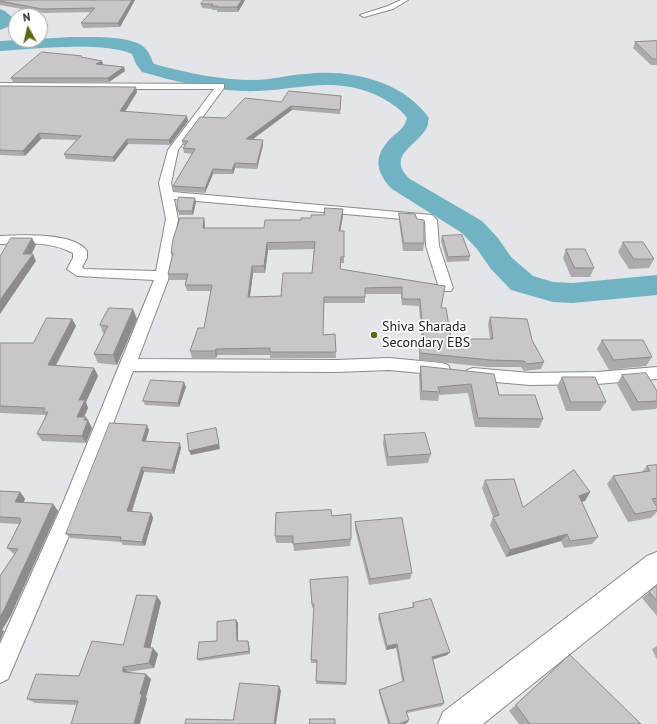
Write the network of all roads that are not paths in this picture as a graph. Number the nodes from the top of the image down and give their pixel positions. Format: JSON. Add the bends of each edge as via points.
{"nodes":[{"id":1,"x":406,"y":0,"type":"edge"},
{"id":2,"x":364,"y":14,"type":"dead end"},
{"id":3,"x":0,"y":86,"type":"edge"},
{"id":4,"x":168,"y":195,"type":"junction"},
{"id":5,"x":0,"y":240,"type":"edge"},
{"id":6,"x":162,"y":280,"type":"junction"},
{"id":7,"x":446,"y":288,"type":"edge"},
{"id":8,"x":128,"y":365,"type":"junction"},
{"id":9,"x":657,"y":373,"type":"edge"},
{"id":10,"x":657,"y":566,"type":"edge"},
{"id":11,"x":0,"y":671,"type":"edge"},
{"id":12,"x":455,"y":724,"type":"edge"}],
"edges":[{"from":1,"to":2,"type":"street","via":[[391,8]]},
{"from":3,"to":4,"type":"street","via":[[221,86],[173,150],[165,182]]},
{"from":4,"to":6,"type":"street","via":[[172,219]]},
{"from":4,"to":7,"type":"street","via":[[428,218],[431,220],[433,249]]},
{"from":5,"to":6,"type":"street","via":[[43,239],[62,242],[80,250],[80,258],[74,270],[82,273],[158,275]]},
{"from":6,"to":8,"type":"street"},
{"from":8,"to":9,"type":"street","via":[[389,364],[530,379],[597,378]]},
{"from":8,"to":11,"type":"street","via":[[73,503]]},
{"from":10,"to":12,"type":"street"}]}
